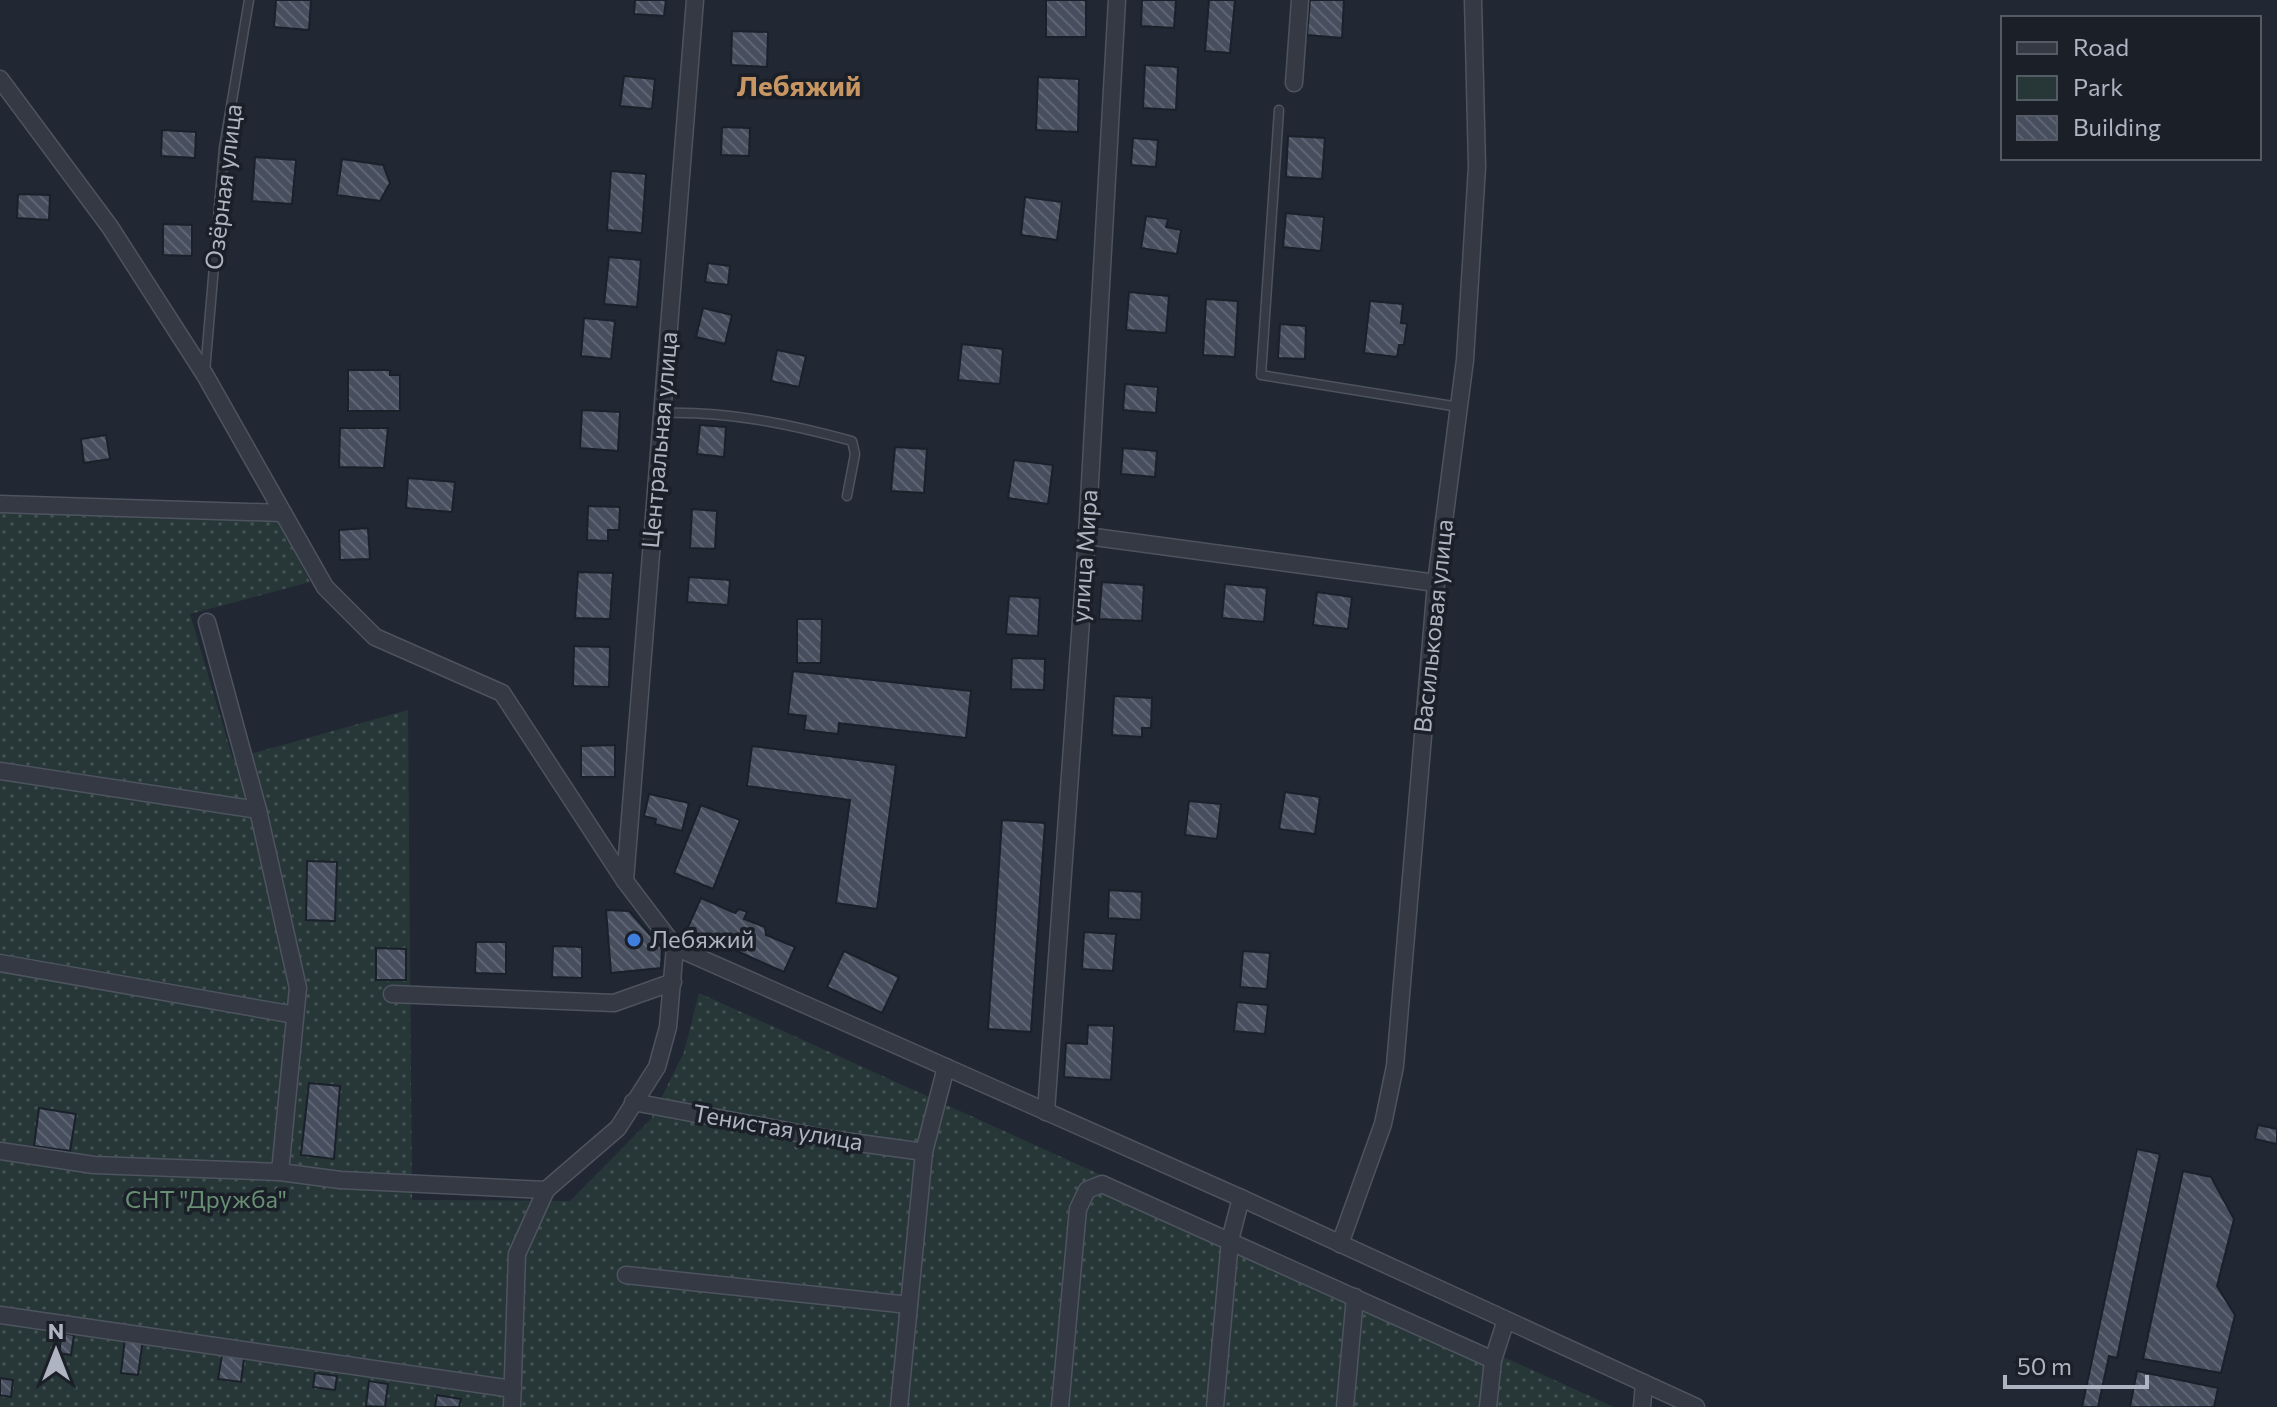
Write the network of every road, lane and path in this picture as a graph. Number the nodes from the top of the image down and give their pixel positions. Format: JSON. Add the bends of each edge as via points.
{"nodes":[{"id":1,"x":249,"y":0,"type":"edge"},
{"id":2,"x":695,"y":0,"type":"edge"},
{"id":3,"x":1117,"y":0,"type":"edge"},
{"id":4,"x":1300,"y":0,"type":"edge"},
{"id":5,"x":1473,"y":0,"type":"edge"},
{"id":6,"x":0,"y":79,"type":"edge"},
{"id":7,"x":1294,"y":83,"type":"dead end"},
{"id":8,"x":1279,"y":110,"type":"dead end"},
{"id":9,"x":205,"y":375,"type":"junction"},
{"id":10,"x":1459,"y":407,"type":"junction"},
{"id":11,"x":662,"y":413,"type":"junction"},
{"id":12,"x":847,"y":496,"type":"dead end"},
{"id":13,"x":0,"y":504,"type":"edge"},
{"id":14,"x":283,"y":513,"type":"junction"},
{"id":15,"x":1087,"y":536,"type":"junction"},
{"id":16,"x":1436,"y":583,"type":"junction"},
{"id":17,"x":207,"y":622,"type":"dead end"},
{"id":18,"x":0,"y":771,"type":"edge"},
{"id":19,"x":258,"y":810,"type":"junction"},
{"id":20,"x":625,"y":881,"type":"junction"},
{"id":21,"x":675,"y":947,"type":"junction"},
{"id":22,"x":0,"y":963,"type":"edge"},
{"id":23,"x":673,"y":982,"type":"junction"},
{"id":24,"x":392,"y":994,"type":"dead end"},
{"id":25,"x":295,"y":1015,"type":"junction"},
{"id":26,"x":946,"y":1067,"type":"junction"},
{"id":27,"x":633,"y":1102,"type":"junction"},
{"id":28,"x":1046,"y":1112,"type":"junction"},
{"id":29,"x":0,"y":1151,"type":"edge"},
{"id":30,"x":924,"y":1152,"type":"junction"},
{"id":31,"x":280,"y":1172,"type":"junction"},
{"id":32,"x":546,"y":1190,"type":"junction"},
{"id":33,"x":1241,"y":1198,"type":"junction"},
{"id":34,"x":1230,"y":1240,"type":"junction"},
{"id":35,"x":1340,"y":1244,"type":"junction"},
{"id":36,"x":626,"y":1275,"type":"dead end"},
{"id":37,"x":1355,"y":1297,"type":"junction"},
{"id":38,"x":909,"y":1305,"type":"junction"},
{"id":39,"x":0,"y":1315,"type":"edge"},
{"id":40,"x":1506,"y":1320,"type":"junction"},
{"id":41,"x":1493,"y":1360,"type":"junction"},
{"id":42,"x":1644,"y":1383,"type":"junction"},
{"id":43,"x":513,"y":1389,"type":"junction"},
{"id":44,"x":512,"y":1407,"type":"edge"},
{"id":45,"x":899,"y":1407,"type":"edge"},
{"id":46,"x":1060,"y":1407,"type":"edge"},
{"id":47,"x":1215,"y":1407,"type":"edge"},
{"id":48,"x":1345,"y":1407,"type":"edge"},
{"id":49,"x":1488,"y":1407,"type":"edge"},
{"id":50,"x":1642,"y":1407,"type":"edge"},
{"id":51,"x":1696,"y":1407,"type":"edge"}],
"edges":[{"from":1,"to":9,"type":"lane","name":"Озёрная улица","via":[[224,148]]},
{"from":2,"to":11,"type":"street","name":"Центральная улица"},
{"from":3,"to":15,"type":"street","name":"улица Мира"},
{"from":4,"to":7,"type":"street"},
{"from":5,"to":10,"type":"street","name":"Васильковая улица","via":[[1477,167]]},
{"from":6,"to":9,"type":"street","via":[[110,227]]},
{"from":8,"to":10,"type":"lane","via":[[1261,375]]},
{"from":9,"to":14,"type":"street"},
{"from":10,"to":16,"type":"street","name":"Васильковая улица"},
{"from":11,"to":12,"type":"lane","via":[[707,412],[852,441],[855,454]]},
{"from":11,"to":20,"type":"street","name":"Центральная улица"},
{"from":13,"to":14,"type":"street"},
{"from":14,"to":20,"type":"street","via":[[325,587],[375,637],[502,693]]},
{"from":15,"to":16,"type":"street"},
{"from":15,"to":28,"type":"street","name":"улица Мира"},
{"from":16,"to":35,"type":"street","name":"Васильковая улица","via":[[1395,1066],[1383,1124]]},
{"from":17,"to":19,"type":"street"},
{"from":18,"to":19,"type":"street"},
{"from":19,"to":25,"type":"street","via":[[298,988]]},
{"from":20,"to":21,"type":"street"},
{"from":21,"to":23,"type":"street"},
{"from":21,"to":26,"type":"street"},
{"from":22,"to":25,"type":"street"},
{"from":23,"to":24,"type":"street","via":[[614,1003]]},
{"from":23,"to":27,"type":"street","via":[[657,1067]]},
{"from":25,"to":31,"type":"street"},
{"from":26,"to":28,"type":"street"},
{"from":26,"to":30,"type":"street"},
{"from":27,"to":30,"type":"street","name":"Тенистая улица"},
{"from":27,"to":32,"type":"street","via":[[618,1128]]},
{"from":28,"to":33,"type":"street"},
{"from":29,"to":31,"type":"street","via":[[94,1165]]},
{"from":30,"to":38,"type":"street"},
{"from":31,"to":32,"type":"street"},
{"from":32,"to":43,"type":"street","via":[[517,1254]]},
{"from":33,"to":34,"type":"street"},
{"from":33,"to":35,"type":"street"},
{"from":34,"to":37,"type":"street"},
{"from":34,"to":46,"type":"street","via":[[1102,1184],[1087,1190],[1078,1209]]},
{"from":34,"to":47,"type":"street"},
{"from":35,"to":40,"type":"street"},
{"from":36,"to":38,"type":"street"},
{"from":37,"to":41,"type":"street"},
{"from":37,"to":48,"type":"street"},
{"from":38,"to":45,"type":"street"},
{"from":39,"to":43,"type":"street"},
{"from":40,"to":41,"type":"street"},
{"from":40,"to":42,"type":"street"},
{"from":41,"to":49,"type":"street"},
{"from":42,"to":50,"type":"street"},
{"from":42,"to":51,"type":"street"},
{"from":43,"to":44,"type":"street"}]}
